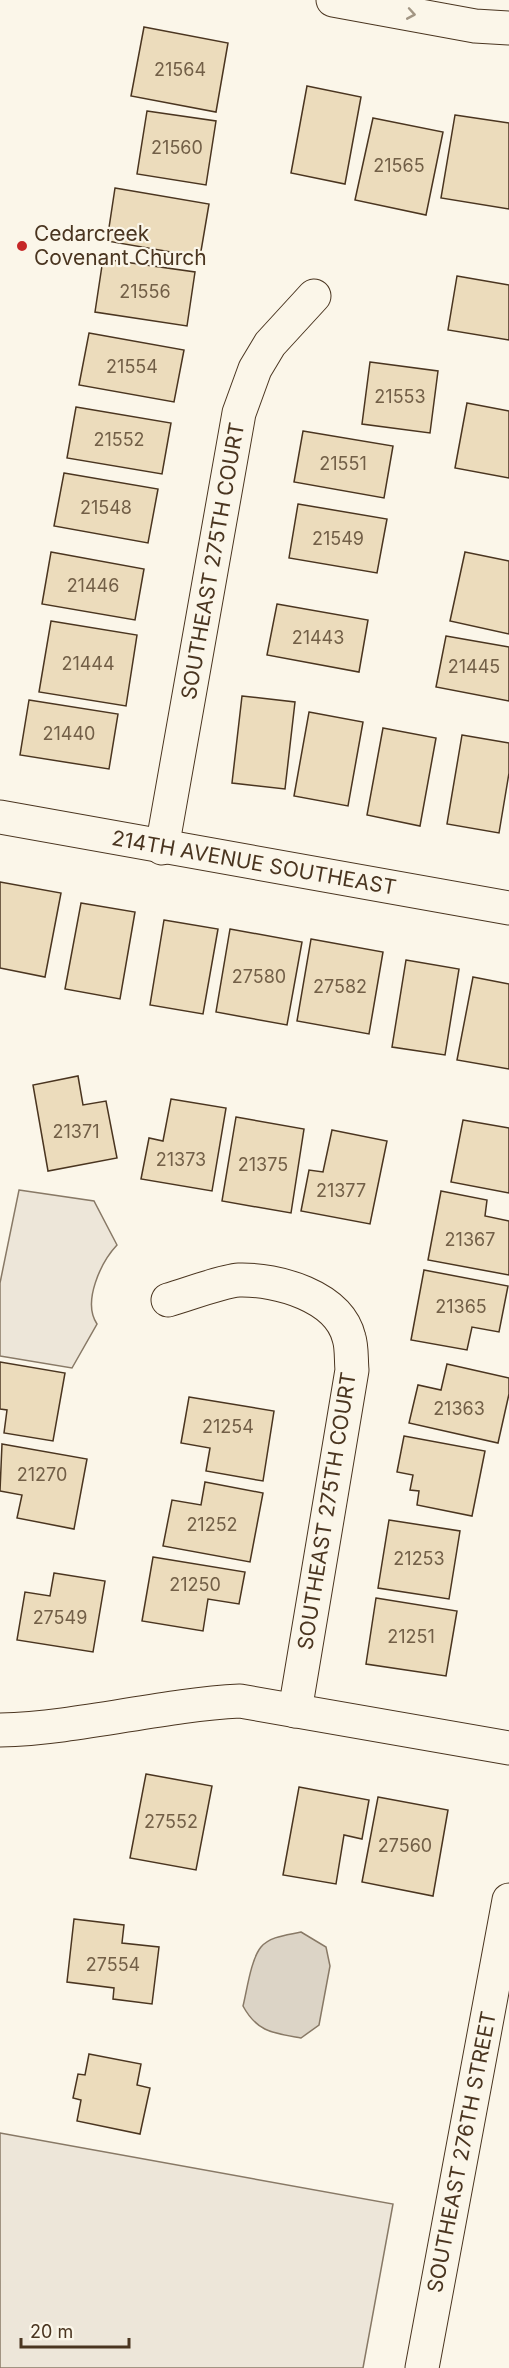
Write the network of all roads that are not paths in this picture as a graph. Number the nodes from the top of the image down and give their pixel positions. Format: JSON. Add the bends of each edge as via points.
{"nodes":[{"id":1,"x":333,"y":0,"type":"edge"},
{"id":2,"x":509,"y":28,"type":"edge"},
{"id":3,"x":314,"y":297,"type":"dead end"},
{"id":4,"x":0,"y":817,"type":"edge"},
{"id":5,"x":162,"y":848,"type":"junction"},
{"id":6,"x":509,"y":908,"type":"edge"},
{"id":7,"x":168,"y":1300,"type":"dead end"},
{"id":8,"x":295,"y":1711,"type":"junction"},
{"id":9,"x":0,"y":1731,"type":"edge"},
{"id":10,"x":509,"y":1748,"type":"edge"},
{"id":11,"x":509,"y":1900,"type":"edge"},
{"id":12,"x":422,"y":2368,"type":"edge"}],
"edges":[{"from":1,"to":2,"type":"street","one_way":true,"via":[[476,26]]},
{"from":3,"to":5,"type":"street","name":"SOUTHEAST 275TH COURT","via":[[270,344],[255,369],[239,413]]},
{"from":4,"to":5,"type":"street","name":"214TH AVENUE SOUTHEAST"},
{"from":5,"to":6,"type":"street","name":"214TH AVENUE SOUTHEAST"},
{"from":7,"to":8,"type":"street","name":"SOUTHEAST 275TH COURT","via":[[237,1280],[293,1288],[329,1306],[349,1337],[352,1370]]},
{"from":8,"to":9,"type":"street","via":[[240,1701],[197,1703],[32,1730]]},
{"from":8,"to":10,"type":"street"},
{"from":11,"to":12,"type":"street","name":"SOUTHEAST 276TH STREET"}]}
